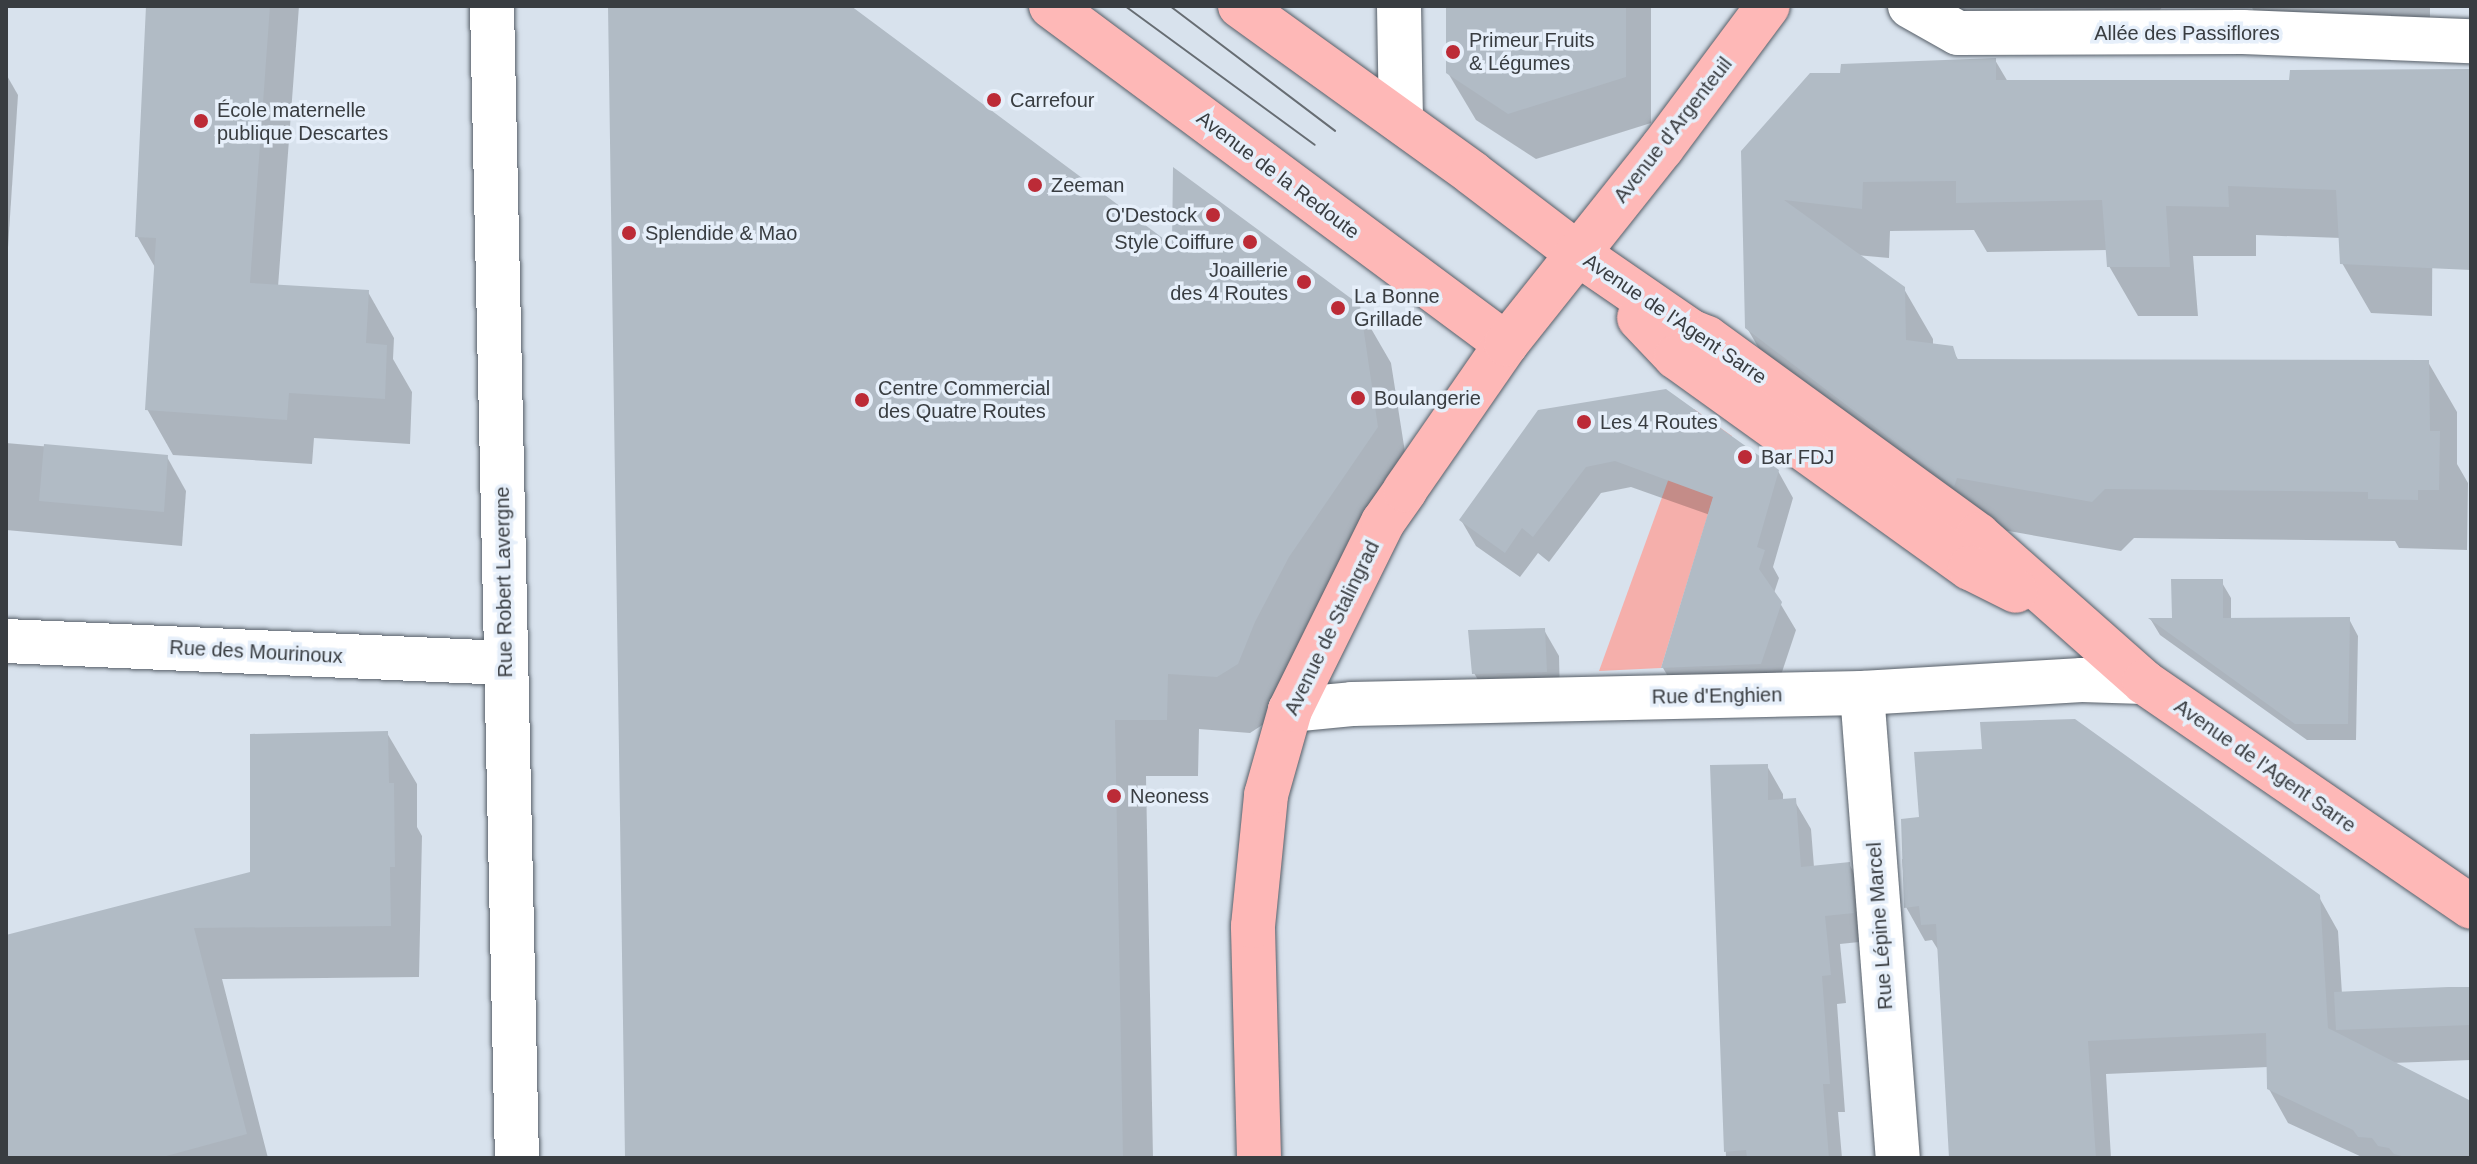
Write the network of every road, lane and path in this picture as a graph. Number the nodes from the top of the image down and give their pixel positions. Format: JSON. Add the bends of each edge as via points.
{"nodes":[{"id":1,"x":492,"y":6,"type":"edge"},
{"id":2,"x":1051,"y":6,"type":"edge"},
{"id":3,"x":1240,"y":6,"type":"edge"},
{"id":4,"x":1399,"y":6,"type":"edge"},
{"id":5,"x":1768,"y":6,"type":"edge"},
{"id":6,"x":1910,"y":6,"type":"edge"},
{"id":7,"x":2471,"y":41,"type":"edge"},
{"id":8,"x":1401,"y":121,"type":"junction"},
{"id":9,"x":1577,"y":253,"type":"junction"},
{"id":10,"x":1506,"y":344,"type":"junction"},
{"id":11,"x":6,"y":641,"type":"edge"},
{"id":12,"x":506,"y":663,"type":"junction"},
{"id":13,"x":2144,"y":682,"type":"junction"},
{"id":14,"x":1862,"y":693,"type":"junction"},
{"id":15,"x":1290,"y":710,"type":"junction"},
{"id":16,"x":2471,"y":907,"type":"edge"},
{"id":17,"x":517,"y":1158,"type":"edge"},
{"id":18,"x":1259,"y":1158,"type":"edge"},
{"id":19,"x":1898,"y":1158,"type":"edge"}],
"edges":[{"from":1,"to":12,"type":"street","name":"Rue Robert Lavergne"},
{"from":2,"to":10,"type":"main road","name":"Avenue de la Redoute"},
{"from":3,"to":8,"type":"main road"},
{"from":4,"to":8,"type":"street"},
{"from":5,"to":9,"type":"main road","name":"Avenue d'Argenteuil"},
{"from":6,"to":7,"type":"street","name":"Allée des Passiflores","via":[[1958,33],[2243,32]]},
{"from":8,"to":9,"type":"main road"},
{"from":9,"to":10,"type":"main road","name":"Avenue de Stalingrad"},
{"from":9,"to":13,"type":"main road","name":"Avenue de l'Agent Sarre","via":[[1707,338],[1978,535]]},
{"from":10,"to":15,"type":"main road","name":"Avenue de Stalingrad","via":[[1383,522]]},
{"from":11,"to":12,"type":"street","name":"Rue des Mourinoux"},
{"from":12,"to":17,"type":"street","name":"Rue Robert Lavergne"},
{"from":13,"to":14,"type":"street","name":"Rue d'Enghien","via":[[2082,680]]},
{"from":13,"to":16,"type":"main road","name":"Avenue de l'Agent Sarre"},
{"from":14,"to":15,"type":"street","name":"Rue d'Enghien","via":[[1352,704]]},
{"from":14,"to":19,"type":"street","name":"Rue Lépine Marcel"},
{"from":15,"to":18,"type":"main road","name":"Avenue de Stalingrad","via":[[1266,795],[1253,926]]}]}
